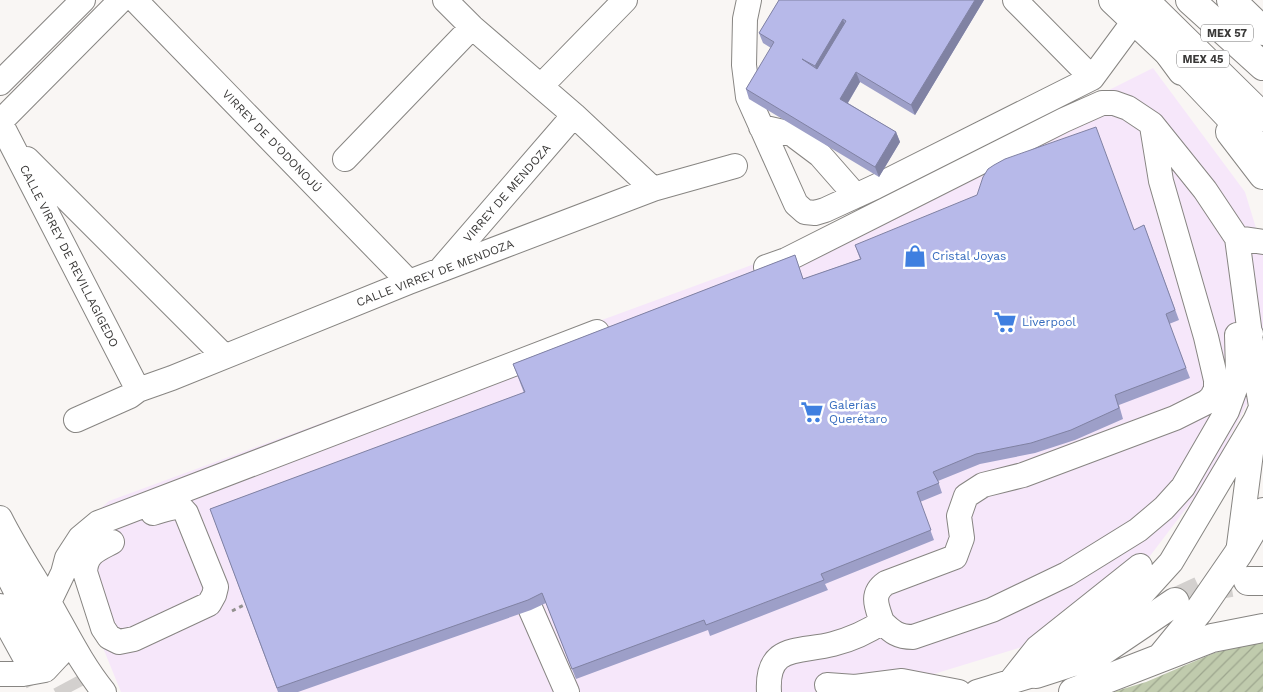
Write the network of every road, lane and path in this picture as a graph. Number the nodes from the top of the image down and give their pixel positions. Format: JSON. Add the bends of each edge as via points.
{"nodes":[{"id":1,"x":83,"y":0,"type":"edge"},
{"id":2,"x":121,"y":0,"type":"edge"},
{"id":3,"x":135,"y":0,"type":"edge"},
{"id":4,"x":445,"y":0,"type":"edge"},
{"id":5,"x":625,"y":0,"type":"edge"},
{"id":6,"x":749,"y":0,"type":"edge"},
{"id":7,"x":1015,"y":0,"type":"edge"},
{"id":8,"x":1114,"y":0,"type":"edge"},
{"id":9,"x":1190,"y":0,"type":"edge"},
{"id":10,"x":1231,"y":0,"type":"edge"},
{"id":11,"x":1139,"y":10,"type":"edge"},
{"id":12,"x":472,"y":27,"type":"junction"},
{"id":13,"x":1263,"y":31,"type":"edge"},
{"id":14,"x":1168,"y":52,"type":"junction"},
{"id":15,"x":1263,"y":66,"type":"edge"},
{"id":16,"x":1092,"y":78,"type":"junction"},
{"id":17,"x":0,"y":83,"type":"edge"},
{"id":18,"x":541,"y":86,"type":"junction"},
{"id":19,"x":574,"y":115,"type":"junction"},
{"id":20,"x":1263,"y":117,"type":"edge"},
{"id":21,"x":0,"y":122,"type":"edge"},
{"id":22,"x":1152,"y":124,"type":"junction"},
{"id":23,"x":761,"y":127,"type":"junction"},
{"id":24,"x":12,"y":144,"type":"junction"},
{"id":25,"x":1263,"y":152,"type":"edge"},
{"id":26,"x":346,"y":159,"type":"dead end"},
{"id":27,"x":735,"y":166,"type":"dead end"},
{"id":28,"x":1263,"y":175,"type":"edge"},
{"id":29,"x":653,"y":189,"type":"junction"},
{"id":30,"x":856,"y":196,"type":"junction"},
{"id":31,"x":1237,"y":238,"type":"junction"},
{"id":32,"x":1263,"y":242,"type":"edge"},
{"id":33,"x":440,"y":271,"type":"junction"},
{"id":34,"x":748,"y":274,"type":"edge"},
{"id":35,"x":409,"y":282,"type":"junction"},
{"id":36,"x":618,"y":324,"type":"edge"},
{"id":37,"x":1244,"y":335,"type":"junction"},
{"id":38,"x":1206,"y":337,"type":"junction"},
{"id":39,"x":224,"y":356,"type":"junction"},
{"id":40,"x":138,"y":390,"type":"junction"},
{"id":41,"x":1260,"y":410,"type":"edge"},
{"id":42,"x":76,"y":420,"type":"dead end"},
{"id":43,"x":1263,"y":512,"type":"edge"},
{"id":44,"x":0,"y":518,"type":"edge"},
{"id":45,"x":98,"y":523,"type":"junction"},
{"id":46,"x":112,"y":542,"type":"dead end"},
{"id":47,"x":1238,"y":554,"type":"junction"},
{"id":48,"x":0,"y":556,"type":"edge"},
{"id":49,"x":1140,"y":566,"type":"dead end"},
{"id":50,"x":49,"y":602,"type":"junction"},
{"id":51,"x":1174,"y":602,"type":"tunnel mouth"},
{"id":52,"x":0,"y":608,"type":"edge"},
{"id":53,"x":531,"y":610,"type":"edge"},
{"id":54,"x":882,"y":622,"type":"junction"},
{"id":55,"x":1263,"y":628,"type":"edge"},
{"id":56,"x":48,"y":648,"type":"junction"},
{"id":57,"x":1160,"y":658,"type":"junction"},
{"id":58,"x":0,"y":674,"type":"edge"},
{"id":59,"x":1036,"y":674,"type":"junction"},
{"id":60,"x":1010,"y":682,"type":"junction"},
{"id":61,"x":97,"y":683,"type":"edge"},
{"id":62,"x":827,"y":686,"type":"dead end"},
{"id":63,"x":122,"y":692,"type":"edge"},
{"id":64,"x":566,"y":692,"type":"edge"},
{"id":65,"x":769,"y":692,"type":"edge"},
{"id":66,"x":958,"y":692,"type":"edge"},
{"id":67,"x":977,"y":692,"type":"edge"},
{"id":68,"x":1073,"y":692,"type":"edge"}],
"edges":[{"from":1,"to":17,"type":"street"},
{"from":2,"to":21,"type":"street"},
{"from":3,"to":35,"type":"street","name":"VIRREY DE D'ODONOJÚ"},
{"from":4,"to":12,"type":"street"},
{"from":5,"to":18,"type":"street"},
{"from":6,"to":23,"type":"street","via":[[745,18],[744,65],[748,96]]},
{"from":7,"to":16,"type":"street"},
{"from":8,"to":11,"type":"main road"},
{"from":9,"to":15,"type":"main road","number":"MEX 57"},
{"from":10,"to":13,"type":"main road","number":"MEX 57"},
{"from":11,"to":14,"type":"main road"},
{"from":11,"to":16,"type":"street"},
{"from":11,"to":20,"type":"main road","number":"MEX 45"},
{"from":12,"to":18,"type":"street"},
{"from":12,"to":26,"type":"street"},
{"from":14,"to":25,"type":"main road"},
{"from":14,"to":28,"type":"main road"},
{"from":16,"to":30,"type":"street"},
{"from":18,"to":19,"type":"street"},
{"from":19,"to":29,"type":"street"},
{"from":19,"to":33,"type":"street","name":"VIRREY DE MENDOZA"},
{"from":21,"to":24,"type":"street","name":"CALLE VIRREY DE REVILLAGIGEDO"},
{"from":22,"to":31,"type":"street","via":[[1205,190]]},
{"from":22,"to":34,"type":"street","via":[[1121,105],[1096,105],[786,260]]},
{"from":22,"to":38,"type":"street","via":[[1161,181]]},
{"from":23,"to":30,"type":"street","via":[[792,134],[820,155]]},
{"from":23,"to":30,"type":"street","via":[[796,204],[805,212],[825,210]]},
{"from":24,"to":39,"type":"street"},
{"from":24,"to":40,"type":"street","name":"CALLE VIRREY DE REVILLAGIGEDO"},
{"from":27,"to":29,"type":"street","name":"CALLE VIRREY DE MENDOZA"},
{"from":29,"to":33,"type":"street","name":"CALLE VIRREY DE MENDOZA"},
{"from":31,"to":32,"type":"street"},
{"from":31,"to":37,"type":"street"},
{"from":33,"to":35,"type":"street","name":"CALLE VIRREY DE MENDOZA"},
{"from":35,"to":39,"type":"street","name":"CALLE VIRREY DE MENDOZA"},
{"from":36,"to":45,"type":"street"},
{"from":37,"to":38,"type":"street"},
{"from":37,"to":41,"type":"street","via":[[1254,364]]},
{"from":37,"to":54,"type":"street","via":[[1235,389],[1227,412],[1183,487],[1144,525],[1078,568],[992,610],[913,637],[893,634]]},
{"from":38,"to":54,"type":"street","via":[[1216,380],[1216,389],[1207,402],[1067,459],[983,485],[966,496],[960,516],[962,538],[955,557],[879,588],[876,605]]},
{"from":39,"to":40,"type":"street","name":"CALLE VIRREY DE MENDOZA"},
{"from":40,"to":42,"type":"street","name":"CALLE VIRREY DE MENDOZA"},
{"from":41,"to":47,"type":"street"},
{"from":41,"to":59,"type":"street","via":[[1171,562],[1142,594]]},
{"from":43,"to":47,"type":"main road"},
{"from":44,"to":50,"type":"street"},
{"from":45,"to":46,"type":"street","via":[[177,506],[182,508],[216,587],[209,604],[134,639],[119,642],[109,637],[103,628],[85,572],[86,562],[93,552]]},
{"from":45,"to":50,"type":"street","via":[[80,538],[67,558]]},
{"from":47,"to":57,"type":"main road","via":[[1198,612]]},
{"from":48,"to":56,"type":"main road"},
{"from":49,"to":60,"type":"street","via":[[1037,648]]},
{"from":50,"to":56,"type":"street"},
{"from":51,"to":59,"type":"main road","via":[[1098,654]]},
{"from":52,"to":56,"type":"main road"},
{"from":53,"to":64,"type":"street"},
{"from":54,"to":65,"type":"street","via":[[864,634],[831,645],[784,654],[774,662],[769,672]]},
{"from":55,"to":57,"type":"main road","via":[[1212,638]]},
{"from":56,"to":58,"type":"street","via":[[44,670]]},
{"from":56,"to":61,"type":"street"},
{"from":57,"to":68,"type":"main road"},
{"from":59,"to":60,"type":"street"},
{"from":60,"to":67,"type":"street"},
{"from":61,"to":63,"type":"street"},
{"from":62,"to":66,"type":"street","via":[[855,687],[902,681]]}]}
